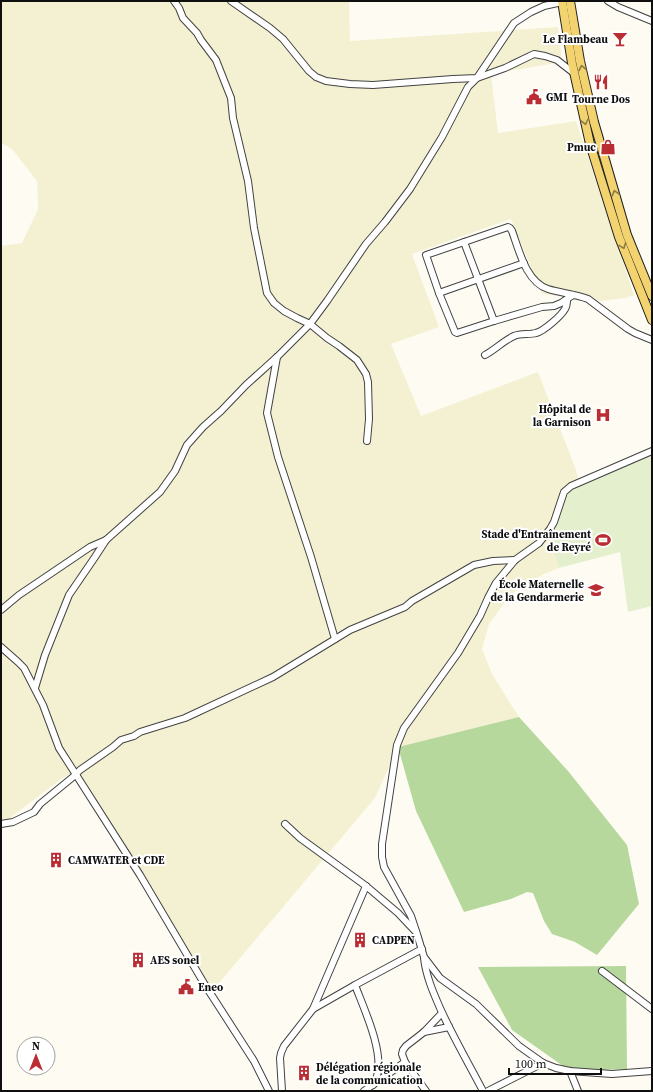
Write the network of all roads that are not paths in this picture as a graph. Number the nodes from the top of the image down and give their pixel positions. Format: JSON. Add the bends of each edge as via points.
{"nodes":[{"id":1,"x":174,"y":1,"type":"edge"},
{"id":2,"x":231,"y":1,"type":"edge"},
{"id":3,"x":565,"y":1,"type":"edge"},
{"id":4,"x":608,"y":1,"type":"edge"},
{"id":5,"x":652,"y":21,"type":"edge"},
{"id":6,"x":575,"y":74,"type":"junction"},
{"id":7,"x":477,"y":78,"type":"junction"},
{"id":8,"x":464,"y":242,"type":"junction"},
{"id":9,"x":524,"y":263,"type":"junction"},
{"id":10,"x":478,"y":279,"type":"junction"},
{"id":11,"x":439,"y":293,"type":"junction"},
{"id":12,"x":573,"y":294,"type":"junction"},
{"id":13,"x":652,"y":296,"type":"edge"},
{"id":14,"x":567,"y":300,"type":"junction"},
{"id":15,"x":652,"y":320,"type":"edge"},
{"id":16,"x":494,"y":321,"type":"junction"},
{"id":17,"x":310,"y":324,"type":"junction"},
{"id":18,"x":652,"y":340,"type":"edge"},
{"id":19,"x":485,"y":355,"type":"dead end"},
{"id":20,"x":276,"y":357,"type":"junction"},
{"id":21,"x":367,"y":441,"type":"dead end"},
{"id":22,"x":652,"y":451,"type":"edge"},
{"id":23,"x":106,"y":540,"type":"junction"},
{"id":24,"x":515,"y":560,"type":"junction"},
{"id":25,"x":1,"y":610,"type":"edge"},
{"id":26,"x":335,"y":639,"type":"junction"},
{"id":27,"x":1,"y":647,"type":"edge"},
{"id":28,"x":35,"y":688,"type":"junction"},
{"id":29,"x":77,"y":774,"type":"junction"},
{"id":30,"x":1,"y":824,"type":"edge"},
{"id":31,"x":285,"y":824,"type":"dead end"},
{"id":32,"x":366,"y":886,"type":"junction"},
{"id":33,"x":417,"y":934,"type":"junction"},
{"id":34,"x":422,"y":949,"type":"junction"},
{"id":35,"x":424,"y":958,"type":"junction"},
{"id":36,"x":602,"y":971,"type":"dead end"},
{"id":37,"x":355,"y":985,"type":"junction"},
{"id":38,"x":313,"y":1009,"type":"junction"},
{"id":39,"x":652,"y":1009,"type":"edge"},
{"id":40,"x":442,"y":1012,"type":"junction"},
{"id":41,"x":449,"y":1027,"type":"junction"},
{"id":42,"x":424,"y":1032,"type":"junction"},
{"id":43,"x":405,"y":1062,"type":"junction"},
{"id":44,"x":543,"y":1063,"type":"junction"},
{"id":45,"x":570,"y":1071,"type":"junction"},
{"id":46,"x":652,"y":1071,"type":"edge"},
{"id":47,"x":373,"y":1085,"type":"junction"},
{"id":48,"x":269,"y":1091,"type":"edge"},
{"id":49,"x":282,"y":1091,"type":"edge"},
{"id":50,"x":364,"y":1091,"type":"edge"},
{"id":51,"x":426,"y":1091,"type":"edge"},
{"id":52,"x":483,"y":1091,"type":"edge"},
{"id":53,"x":488,"y":1091,"type":"edge"},
{"id":54,"x":578,"y":1091,"type":"edge"}],
"edges":[{"from":1,"to":17,"type":"street","via":[[183,18],[216,60],[231,98],[267,293],[284,311]]},
{"from":2,"to":7,"type":"street","via":[[283,39],[316,77],[326,81],[374,85]]},
{"from":3,"to":6,"type":"main road"},
{"from":3,"to":7,"type":"street","via":[[544,6],[514,23]]},
{"from":13,"to":3,"type":"main road","one_way":true,"via":[[627,235],[594,122]]},
{"from":4,"to":5,"type":"street"},
{"from":6,"to":7,"type":"street","via":[[557,60],[534,54]]},
{"from":6,"to":15,"type":"main road","one_way":true,"via":[[590,144],[619,236]]},
{"from":7,"to":17,"type":"street","via":[[468,87],[442,137],[410,189],[366,244]]},
{"from":8,"to":9,"type":"street","via":[[508,227],[512,231]]},
{"from":8,"to":10,"type":"street"},
{"from":8,"to":11,"type":"street","via":[[426,255]]},
{"from":9,"to":10,"type":"street"},
{"from":9,"to":12,"type":"street","via":[[540,286]]},
{"from":10,"to":11,"type":"street"},
{"from":10,"to":16,"type":"street"},
{"from":11,"to":16,"type":"street","via":[[455,332],[460,333]]},
{"from":12,"to":14,"type":"street"},
{"from":12,"to":18,"type":"street","via":[[588,299],[628,329]]},
{"from":14,"to":16,"type":"street","via":[[554,306]]},
{"from":14,"to":19,"type":"street","via":[[563,312],[541,331],[519,334]]},
{"from":17,"to":20,"type":"street"},
{"from":17,"to":21,"type":"street","via":[[357,360],[366,374],[369,402]]},
{"from":20,"to":23,"type":"street","via":[[199,431],[187,445],[175,471],[160,492]]},
{"from":20,"to":26,"type":"street","via":[[267,413],[278,457]]},
{"from":22,"to":24,"type":"street","via":[[571,486],[564,492],[550,529],[539,543]]},
{"from":23,"to":25,"type":"street","via":[[90,547]]},
{"from":23,"to":28,"type":"street","via":[[69,595]]},
{"from":24,"to":26,"type":"street","via":[[474,565],[402,609],[350,630]]},
{"from":24,"to":33,"type":"street","via":[[496,583],[458,653],[404,728],[397,745],[382,857],[384,867],[411,916]]},
{"from":26,"to":29,"type":"street","via":[[273,677],[185,718],[121,740]]},
{"from":27,"to":28,"type":"street","via":[[24,668]]},
{"from":28,"to":29,"type":"street","via":[[57,744]]},
{"from":29,"to":30,"type":"street","via":[[42,802],[34,812],[13,822]]},
{"from":29,"to":48,"type":"street","via":[[205,985],[254,1060]]},
{"from":31,"to":32,"type":"street"},
{"from":32,"to":33,"type":"street","via":[[398,913]]},
{"from":32,"to":38,"type":"street"},
{"from":33,"to":34,"type":"street"},
{"from":34,"to":35,"type":"street"},
{"from":34,"to":37,"type":"street"},
{"from":35,"to":40,"type":"street","via":[[430,987]]},
{"from":35,"to":44,"type":"street","via":[[440,978],[476,1004],[519,1046]]},
{"from":36,"to":39,"type":"street"},
{"from":37,"to":38,"type":"street"},
{"from":37,"to":47,"type":"street","via":[[376,1044],[379,1068]]},
{"from":38,"to":49,"type":"street","via":[[286,1042],[281,1053]]},
{"from":40,"to":41,"type":"street"},
{"from":40,"to":42,"type":"street"},
{"from":41,"to":42,"type":"street"},
{"from":41,"to":52,"type":"street"},
{"from":42,"to":43,"type":"street","via":[[403,1050]]},
{"from":43,"to":47,"type":"street"},
{"from":43,"to":51,"type":"street"},
{"from":44,"to":45,"type":"street"},
{"from":44,"to":53,"type":"street"},
{"from":45,"to":46,"type":"street","via":[[612,1074]]},
{"from":45,"to":54,"type":"street"},
{"from":47,"to":50,"type":"street"}]}
